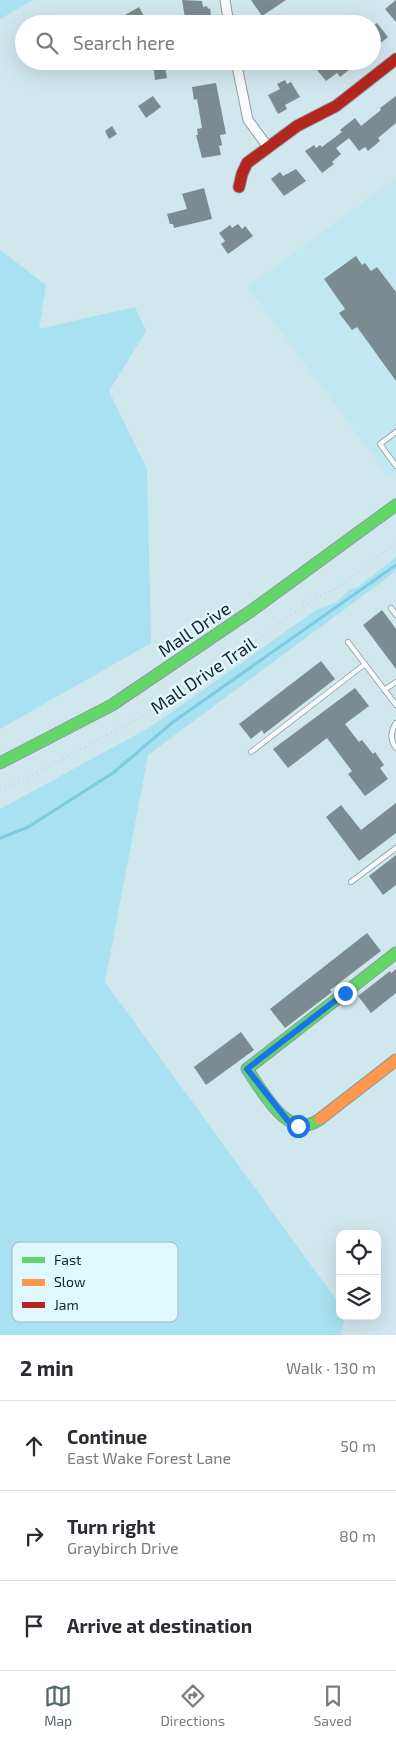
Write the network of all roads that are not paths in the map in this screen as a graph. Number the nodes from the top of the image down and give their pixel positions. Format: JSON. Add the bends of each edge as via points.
{"nodes":[{"id":1,"x":225,"y":0,"type":"edge"},
{"id":2,"x":228,"y":15,"type":"edge"},
{"id":3,"x":396,"y":59,"type":"edge"},
{"id":4,"x":238,"y":70,"type":"edge"},
{"id":5,"x":268,"y":147,"type":"junction"},
{"id":6,"x":239,"y":187,"type":"dead end"},
{"id":7,"x":396,"y":432,"type":"edge"},
{"id":8,"x":396,"y":466,"type":"edge"},
{"id":9,"x":396,"y":505,"type":"edge"},
{"id":10,"x":391,"y":608,"type":"dead end"},
{"id":11,"x":396,"y":615,"type":"edge"},
{"id":12,"x":348,"y":642,"type":"dead end"},
{"id":13,"x":365,"y":664,"type":"junction"},
{"id":14,"x":396,"y":682,"type":"edge"},
{"id":15,"x":384,"y":690,"type":"junction"},
{"id":16,"x":396,"y":705,"type":"edge"},
{"id":17,"x":396,"y":724,"type":"edge"},
{"id":18,"x":396,"y":748,"type":"edge"},
{"id":19,"x":251,"y":752,"type":"dead end"},
{"id":20,"x":0,"y":763,"type":"edge"},
{"id":21,"x":396,"y":848,"type":"edge"},
{"id":22,"x":351,"y":882,"type":"dead end"},
{"id":23,"x":396,"y":953,"type":"edge"},
{"id":24,"x":396,"y":1060,"type":"edge"}],
"edges":[{"from":1,"to":2,"type":"street"},
{"from":3,"to":5,"type":"street","via":[[336,106],[297,126]]},
{"from":4,"to":5,"type":"street","via":[[248,120]]},
{"from":5,"to":6,"type":"street","via":[[247,163]]},
{"from":7,"to":8,"type":"lane","via":[[380,444]]},
{"from":9,"to":20,"type":"street","name":"Mall Drive","via":[[252,611],[112,705]]},
{"from":10,"to":11,"type":"lane"},
{"from":12,"to":13,"type":"lane"},
{"from":13,"to":15,"type":"lane"},
{"from":13,"to":19,"type":"lane"},
{"from":14,"to":15,"type":"lane"},
{"from":15,"to":16,"type":"lane"},
{"from":17,"to":18,"type":"lane","via":[[391,735]]},
{"from":21,"to":22,"type":"lane"},
{"from":23,"to":24,"type":"street","via":[[247,1069],[288,1121],[307,1126]]}]}
